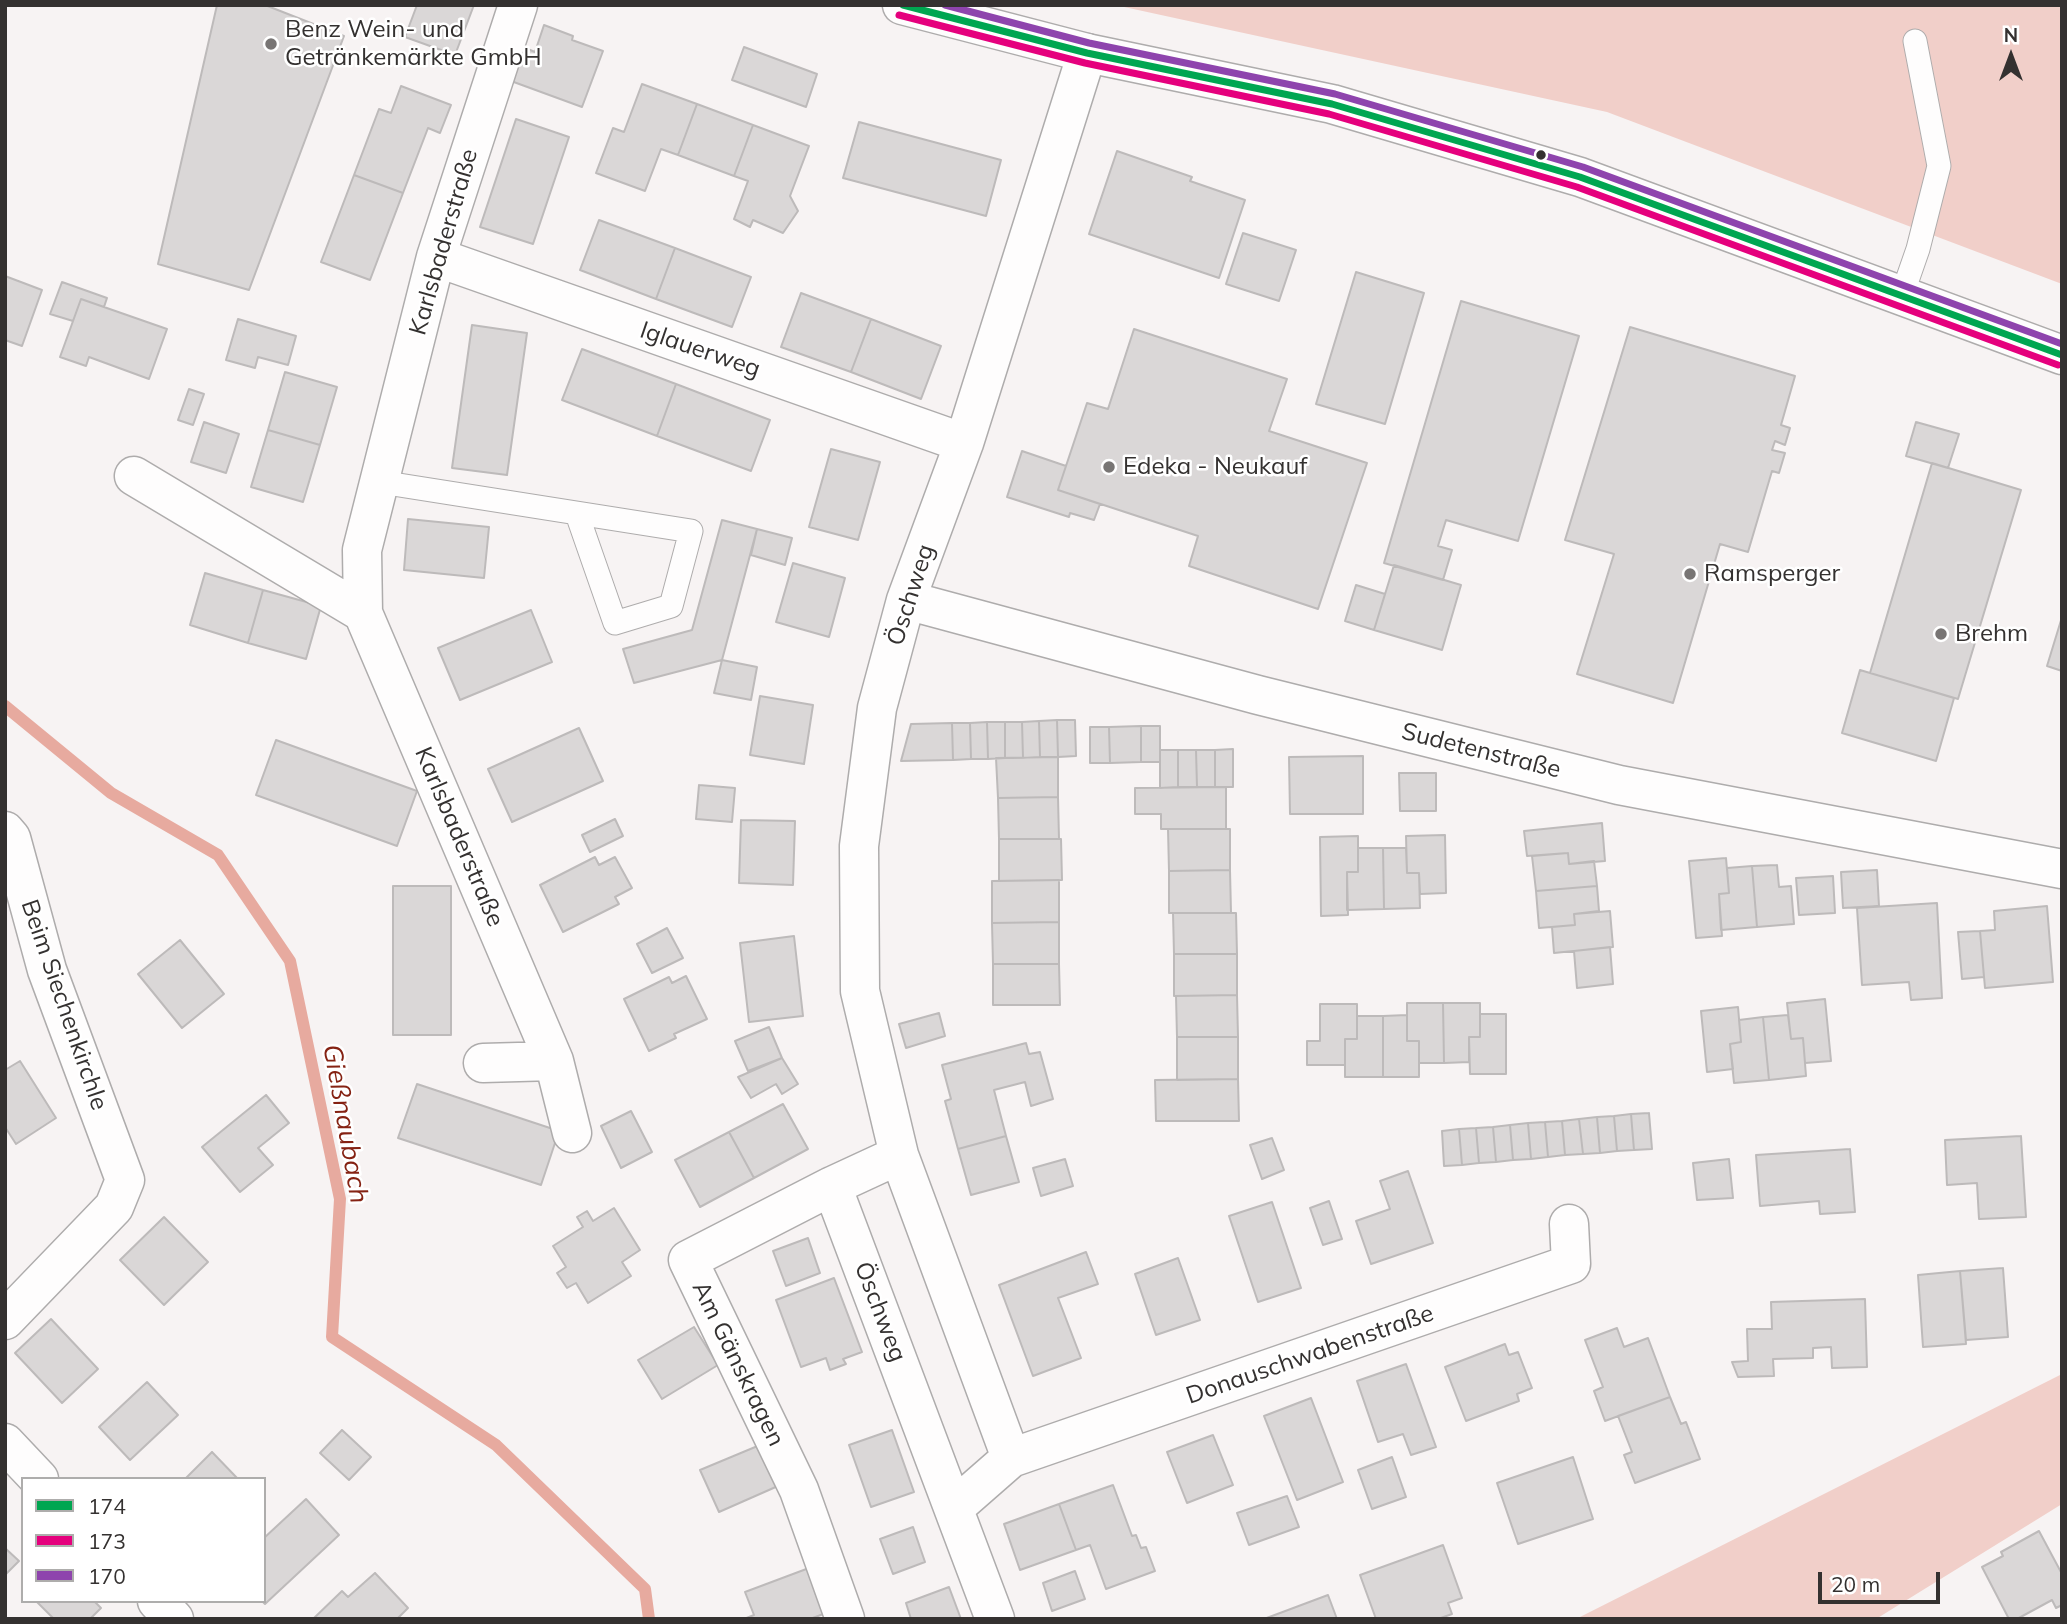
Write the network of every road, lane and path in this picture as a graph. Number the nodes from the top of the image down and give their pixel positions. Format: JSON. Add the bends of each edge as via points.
{"nodes":[{"id":1,"x":518,"y":5,"type":"edge"},
{"id":2,"x":902,"y":5,"type":"edge"},
{"id":3,"x":1915,"y":41,"type":"dead end"},
{"id":4,"x":1087,"y":53,"type":"junction"},
{"id":5,"x":436,"y":257,"type":"junction"},
{"id":6,"x":1902,"y":295,"type":"junction"},
{"id":7,"x":2062,"y":355,"type":"edge"},
{"id":8,"x":964,"y":443,"type":"junction"},
{"id":9,"x":134,"y":476,"type":"dead end"},
{"id":10,"x":380,"y":482,"type":"junction"},
{"id":11,"x":577,"y":514,"type":"junction"},
{"id":12,"x":906,"y":600,"type":"junction"},
{"id":13,"x":363,"y":612,"type":"junction"},
{"id":14,"x":5,"y":831,"type":"edge"},
{"id":15,"x":2062,"y":869,"type":"edge"},
{"id":16,"x":554,"y":1061,"type":"junction"},
{"id":17,"x":484,"y":1063,"type":"dead end"},
{"id":18,"x":572,"y":1133,"type":"dead end"},
{"id":19,"x":899,"y":1155,"type":"junction"},
{"id":20,"x":832,"y":1186,"type":"junction"},
{"id":21,"x":1569,"y":1224,"type":"dead end"},
{"id":22,"x":5,"y":1320,"type":"edge"},
{"id":23,"x":5,"y":1443,"type":"edge"},
{"id":24,"x":1011,"y":1458,"type":"junction"},
{"id":25,"x":37,"y":1477,"type":"edge"},
{"id":26,"x":955,"y":1507,"type":"junction"},
{"id":27,"x":159,"y":1603,"type":"edge"},
{"id":28,"x":174,"y":1619,"type":"edge"},
{"id":29,"x":845,"y":1619,"type":"edge"},
{"id":30,"x":995,"y":1619,"type":"edge"}],
"edges":[{"from":1,"to":5,"type":"street","name":"Karlsbaderstraße"},
{"from":2,"to":4,"type":"street"},
{"from":3,"to":6,"type":"lane","via":[[1939,166]]},
{"from":4,"to":6,"type":"street","via":[[1332,104],[1580,177]]},
{"from":4,"to":8,"type":"street","name":"Öschweg"},
{"from":5,"to":8,"type":"street","name":"Iglauerweg"},
{"from":5,"to":10,"type":"street","name":"Karlsbaderstraße"},
{"from":6,"to":7,"type":"street"},
{"from":8,"to":12,"type":"street","name":"Öschweg"},
{"from":9,"to":13,"type":"street"},
{"from":10,"to":11,"type":"lane"},
{"from":10,"to":13,"type":"street","name":"Karlsbaderstraße","via":[[362,550]]},
{"from":11,"to":11,"type":"lane","via":[[691,531],[671,606],[615,623]]},
{"from":12,"to":15,"type":"street","name":"Sudetenstraße","via":[[1258,695],[1619,785]]},
{"from":12,"to":19,"type":"street","name":"Öschweg","via":[[877,708],[859,846],[860,991]]},
{"from":13,"to":16,"type":"street","name":"Karlsbaderstraße"},
{"from":14,"to":22,"type":"street","name":"Beim Siechenkirchle","via":[[11,838],[47,970],[125,1180],[114,1206]]},
{"from":16,"to":17,"type":"street"},
{"from":16,"to":18,"type":"street","name":"Karlsbaderstraße"},
{"from":19,"to":20,"type":"street"},
{"from":19,"to":24,"type":"street","name":"Öschweg"},
{"from":20,"to":26,"type":"street","name":"Öschweg"},
{"from":20,"to":29,"type":"street","name":"Am Gänskragen","via":[[688,1260],[799,1490]]},
{"from":21,"to":24,"type":"street","name":"Donauschwabenstraße","via":[[1571,1265]]},
{"from":23,"to":25,"type":"street"},
{"from":24,"to":26,"type":"street"},
{"from":26,"to":30,"type":"street","name":"Öschweg"},
{"from":27,"to":28,"type":"street"}]}
